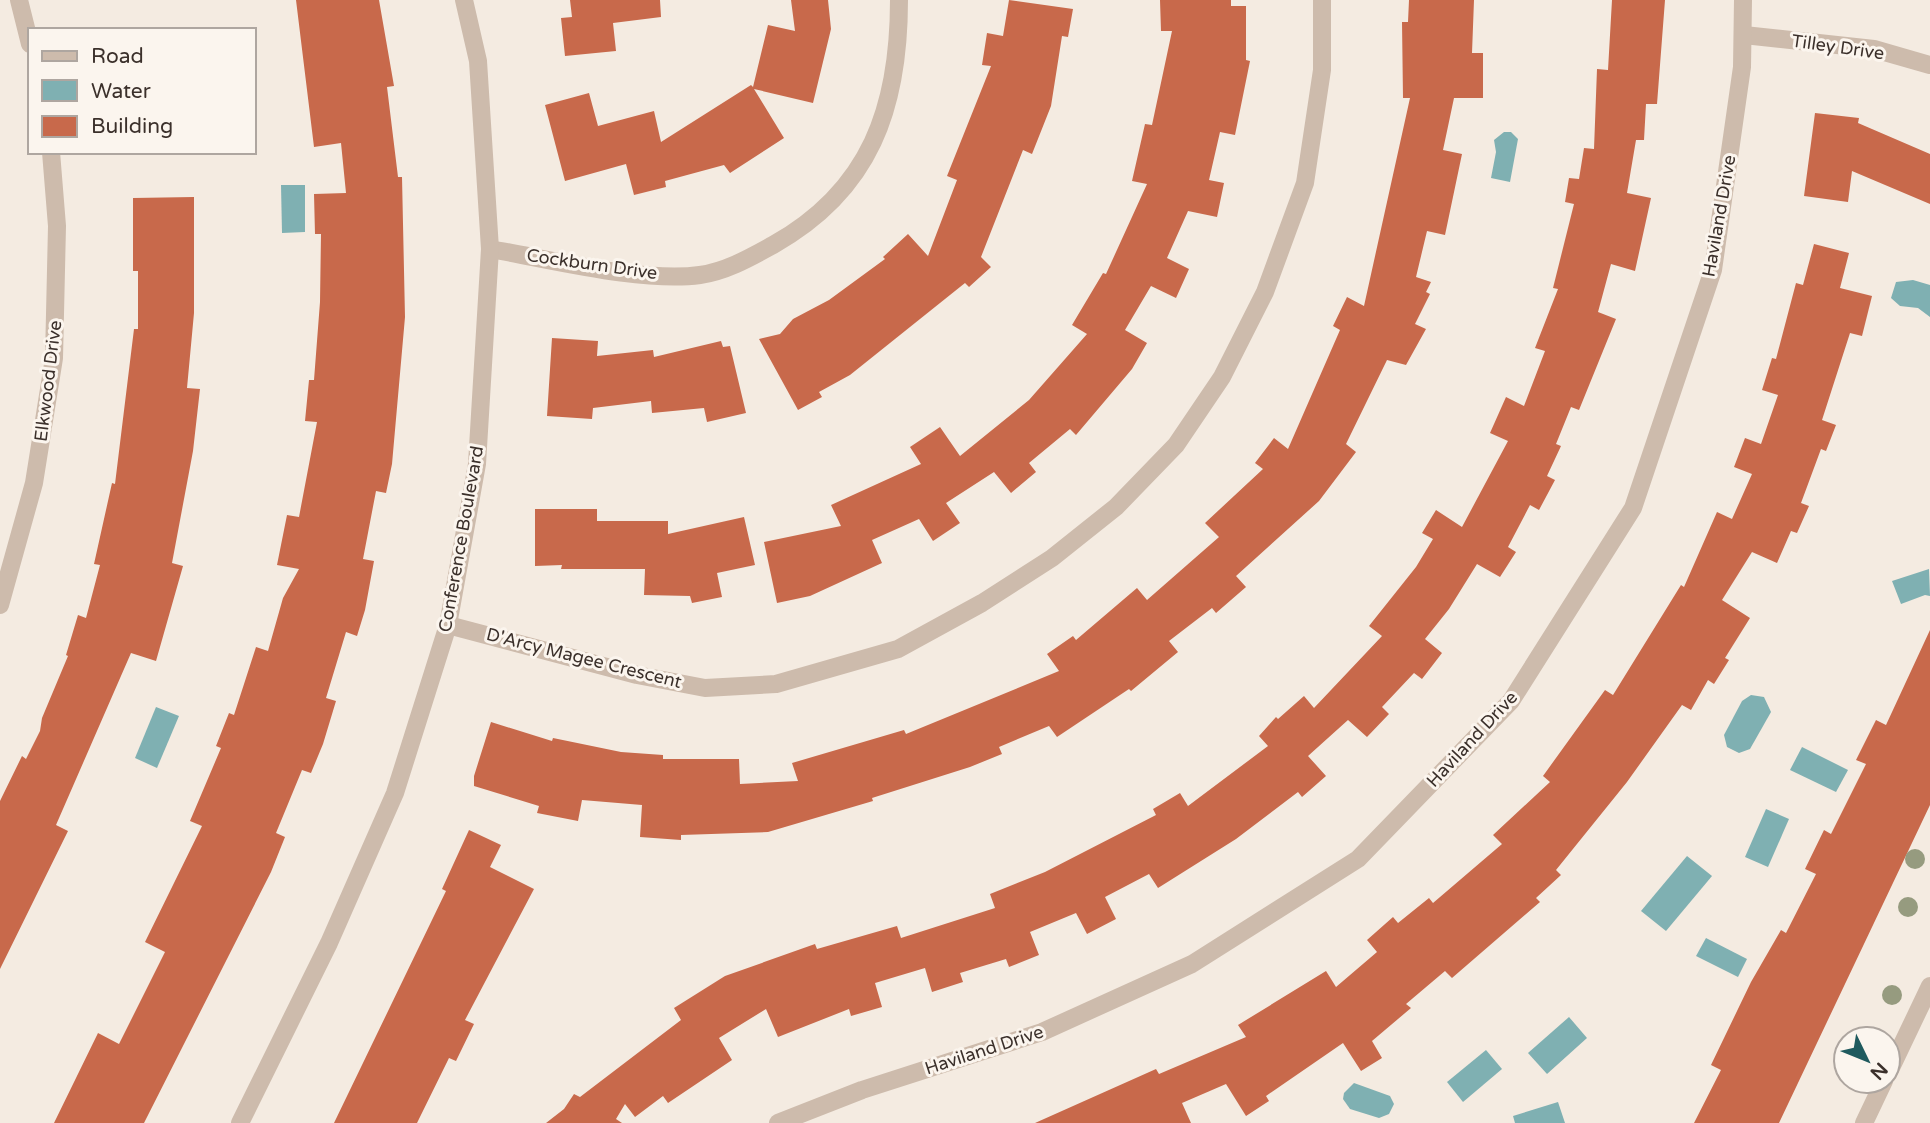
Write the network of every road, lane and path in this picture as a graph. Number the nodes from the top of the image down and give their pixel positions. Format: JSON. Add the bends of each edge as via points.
{"nodes":[{"id":1,"x":19,"y":0,"type":"edge"},
{"id":2,"x":464,"y":0,"type":"edge"},
{"id":3,"x":899,"y":0,"type":"edge"},
{"id":4,"x":1322,"y":0,"type":"edge"},
{"id":5,"x":1743,"y":0,"type":"edge"},
{"id":6,"x":1744,"y":35,"type":"junction"},
{"id":7,"x":28,"y":36,"type":"edge"},
{"id":8,"x":1930,"y":65,"type":"edge"},
{"id":9,"x":51,"y":154,"type":"edge"},
{"id":10,"x":490,"y":249,"type":"junction"},
{"id":11,"x":0,"y":606,"type":"edge"},
{"id":12,"x":448,"y":625,"type":"junction"},
{"id":13,"x":1930,"y":986,"type":"edge"},
{"id":14,"x":1902,"y":1044,"type":"edge"},
{"id":15,"x":1877,"y":1095,"type":"edge"},
{"id":16,"x":240,"y":1123,"type":"edge"},
{"id":17,"x":778,"y":1123,"type":"edge"},
{"id":18,"x":1864,"y":1123,"type":"edge"}],
"edges":[{"from":1,"to":7,"type":"street"},
{"from":2,"to":10,"type":"street","name":"Conference Boulevard","via":[[478,61]]},
{"from":3,"to":10,"type":"street","name":"Cockburn Drive","via":[[894,76],[874,144],[848,185],[821,213],[781,241],[727,268],[700,275],[606,270]]},
{"from":4,"to":12,"type":"street","name":"D'Arcy Magee Crescent","via":[[1322,69],[1305,183],[1265,292],[1222,377],[1176,445],[1116,507],[1052,558],[898,649],[776,684],[705,688],[637,675]]},
{"from":5,"to":6,"type":"street","name":"Haviland Drive"},
{"from":6,"to":8,"type":"street","name":"Tilley Drive","via":[[1874,49]]},
{"from":6,"to":17,"type":"street","name":"Haviland Drive","via":[[1713,270],[1633,508],[1511,701],[1358,859],[1192,964],[1042,1032],[862,1090]]},
{"from":9,"to":11,"type":"street","name":"Elkwood Drive","via":[[58,226],[54,358],[34,484]]},
{"from":10,"to":12,"type":"street","name":"Conference Boulevard","via":[[477,464]]},
{"from":12,"to":16,"type":"street","name":"Conference Boulevard","via":[[395,793],[329,943]]},
{"from":13,"to":14,"type":"street"},
{"from":15,"to":18,"type":"street"}]}
